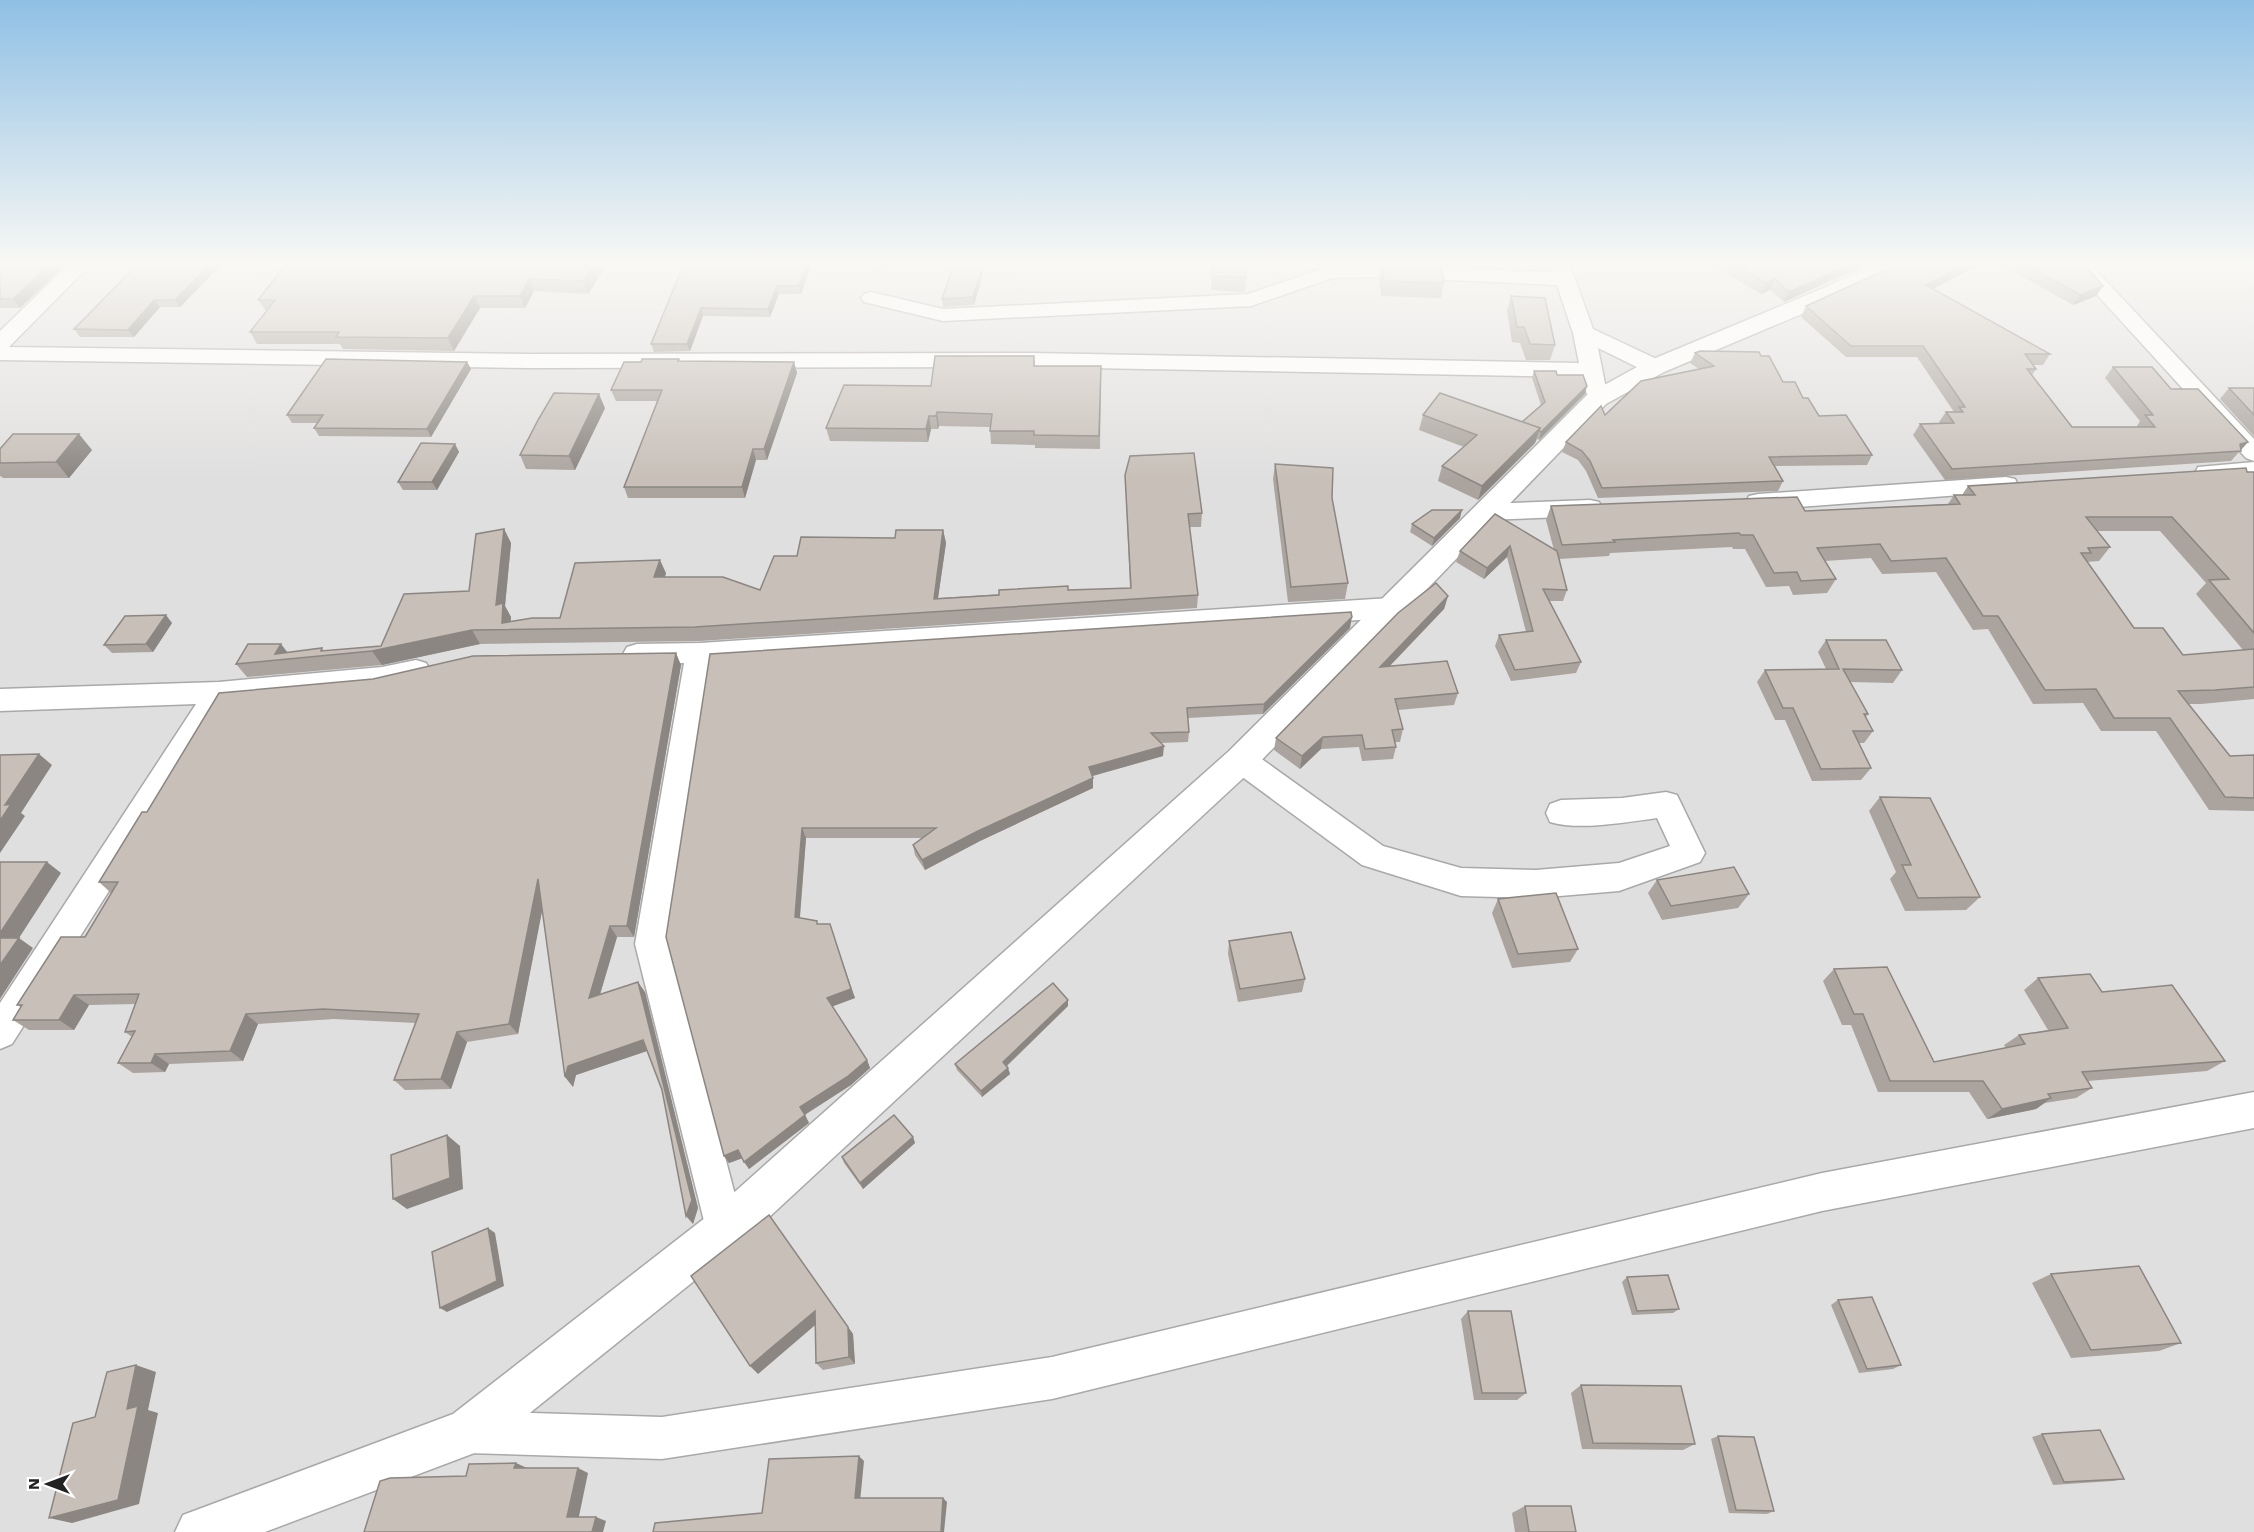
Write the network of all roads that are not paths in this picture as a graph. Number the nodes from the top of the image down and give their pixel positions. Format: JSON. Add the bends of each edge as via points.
{"nodes":[{"id":1,"x":1585,"y":336,"type":"edge"},
{"id":2,"x":1591,"y":336,"type":"edge"},
{"id":3,"x":1728,"y":336,"type":"edge"},
{"id":4,"x":2146,"y":336,"type":"edge"},
{"id":5,"x":0,"y":353,"type":"edge"},
{"id":6,"x":1655,"y":367,"type":"junction"},
{"id":7,"x":1593,"y":384,"type":"junction"},
{"id":8,"x":2254,"y":453,"type":"edge"},
{"id":9,"x":2254,"y":470,"type":"edge"},
{"id":10,"x":2184,"y":474,"type":"edge"},
{"id":11,"x":2033,"y":483,"type":"edge"},
{"id":12,"x":1729,"y":503,"type":"edge"},
{"id":13,"x":1613,"y":507,"type":"edge"},
{"id":14,"x":1485,"y":512,"type":"junction"},
{"id":15,"x":1390,"y":608,"type":"junction"},
{"id":16,"x":700,"y":653,"type":"junction"},
{"id":17,"x":607,"y":655,"type":"edge"},
{"id":18,"x":447,"y":664,"type":"edge"},
{"id":19,"x":219,"y":693,"type":"junction"},
{"id":20,"x":0,"y":700,"type":"edge"},
{"id":21,"x":1241,"y":760,"type":"junction"},
{"id":22,"x":1561,"y":813,"type":"dead end"},
{"id":23,"x":0,"y":1033,"type":"edge"},
{"id":24,"x":2254,"y":1110,"type":"edge"},
{"id":25,"x":725,"y":1229,"type":"junction"},
{"id":26,"x":468,"y":1431,"type":"junction"},
{"id":27,"x":200,"y":1532,"type":"edge"}],
"edges":[{"from":1,"to":7,"type":"street"},
{"from":2,"to":6,"type":"street"},
{"from":3,"to":6,"type":"street"},
{"from":4,"to":8,"type":"street"},
{"from":5,"to":7,"type":"street","via":[[530,361],[1033,360]]},
{"from":6,"to":7,"type":"street"},
{"from":7,"to":14,"type":"street"},
{"from":9,"to":10,"type":"street"},
{"from":11,"to":12,"type":"street"},
{"from":13,"to":14,"type":"street"},
{"from":14,"to":15,"type":"street"},
{"from":15,"to":16,"type":"street"},
{"from":15,"to":21,"type":"street"},
{"from":16,"to":17,"type":"street"},
{"from":16,"to":25,"type":"street","via":[[652,944]]},
{"from":18,"to":19,"type":"street","via":[[382,678]]},
{"from":19,"to":20,"type":"street"},
{"from":19,"to":23,"type":"street"},
{"from":21,"to":22,"type":"street","via":[[1373,856],[1461,882],[1536,884],[1619,877],[1689,853],[1666,804]]},
{"from":21,"to":25,"type":"street"},
{"from":24,"to":26,"type":"street","via":[[1822,1192],[1053,1378],[662,1438]]},
{"from":25,"to":26,"type":"street"},
{"from":26,"to":27,"type":"street"}]}
